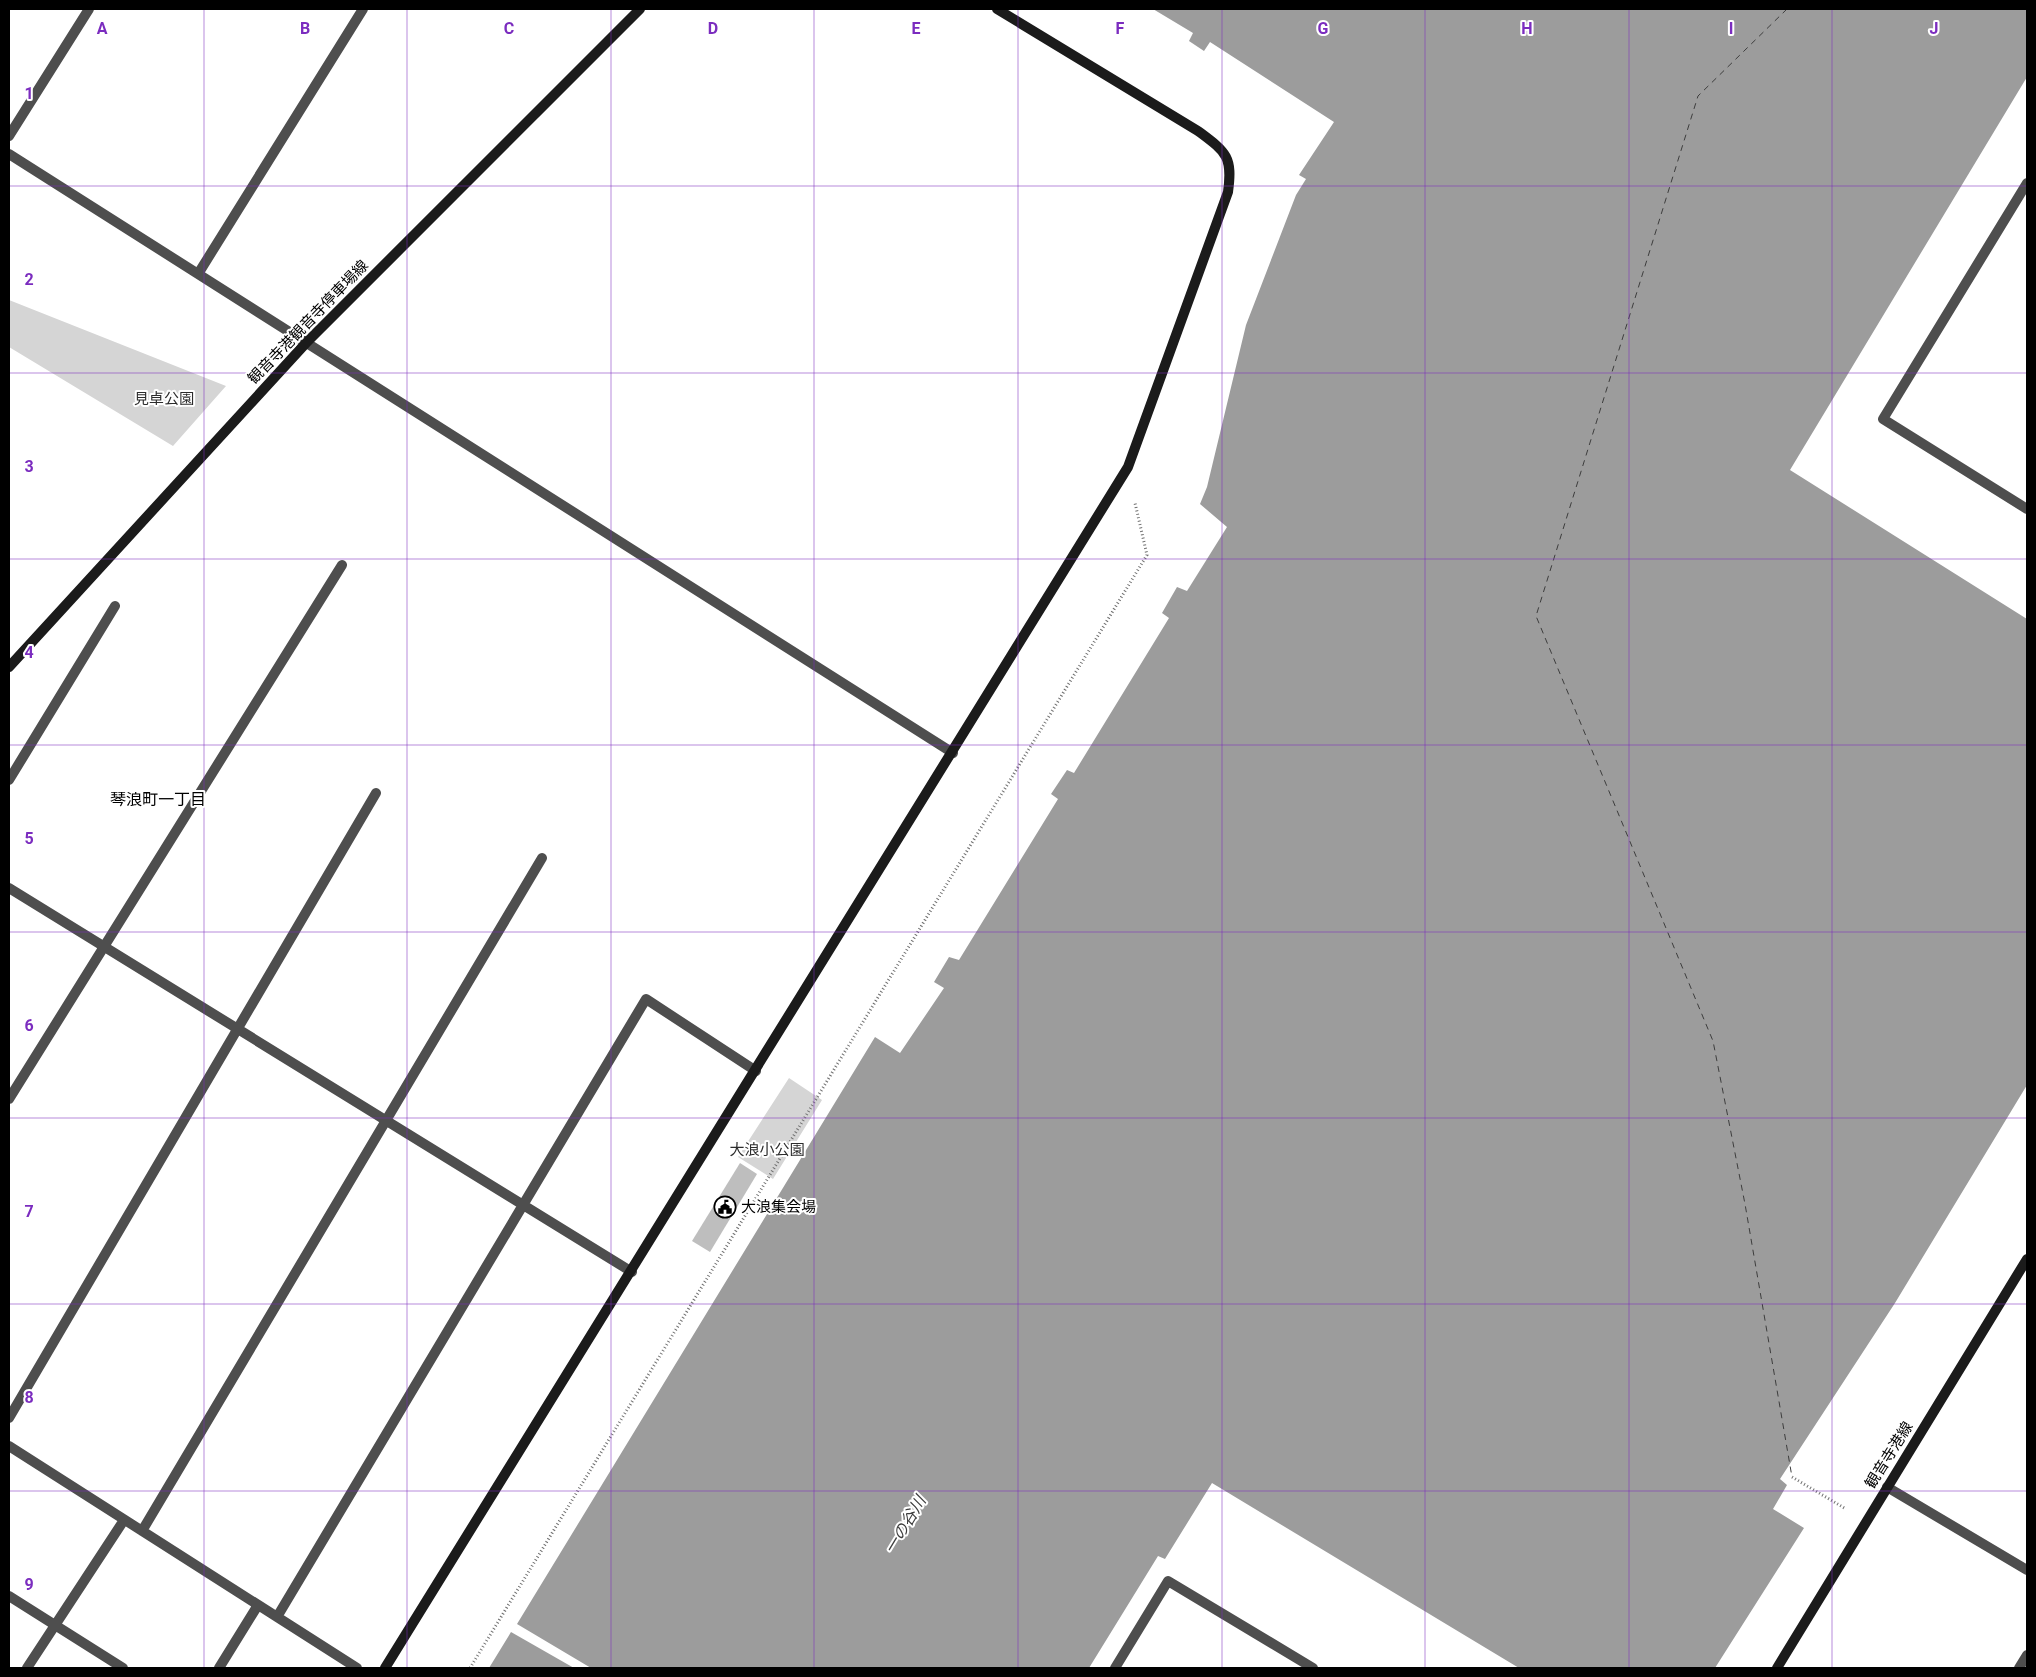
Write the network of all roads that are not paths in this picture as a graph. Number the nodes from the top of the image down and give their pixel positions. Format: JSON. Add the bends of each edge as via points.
{"nodes":[{"id":1,"x":89,"y":9,"type":"edge"},
{"id":2,"x":363,"y":9,"type":"edge"},
{"id":3,"x":640,"y":9,"type":"edge"},
{"id":4,"x":997,"y":9,"type":"edge"},
{"id":5,"x":9,"y":136,"type":"edge"},
{"id":6,"x":9,"y":154,"type":"edge"},
{"id":7,"x":2027,"y":183,"type":"edge"},
{"id":8,"x":198,"y":274,"type":"junction"},
{"id":9,"x":306,"y":343,"type":"junction"},
{"id":10,"x":2027,"y":509,"type":"edge"},
{"id":11,"x":342,"y":565,"type":"dead end"},
{"id":12,"x":115,"y":606,"type":"dead end"},
{"id":13,"x":9,"y":667,"type":"edge"},
{"id":14,"x":953,"y":753,"type":"junction"},
{"id":15,"x":9,"y":780,"type":"edge"},
{"id":16,"x":376,"y":793,"type":"dead end"},
{"id":17,"x":542,"y":858,"type":"dead end"},
{"id":18,"x":9,"y":888,"type":"edge"},
{"id":19,"x":104,"y":947,"type":"junction"},
{"id":20,"x":237,"y":1029,"type":"junction"},
{"id":21,"x":756,"y":1071,"type":"junction"},
{"id":22,"x":9,"y":1099,"type":"edge"},
{"id":23,"x":386,"y":1121,"type":"junction"},
{"id":24,"x":523,"y":1205,"type":"junction"},
{"id":25,"x":2027,"y":1259,"type":"edge"},
{"id":26,"x":632,"y":1272,"type":"junction"},
{"id":27,"x":9,"y":1418,"type":"edge"},
{"id":28,"x":9,"y":1446,"type":"edge"},
{"id":29,"x":1887,"y":1487,"type":"junction"},
{"id":30,"x":124,"y":1520,"type":"junction"},
{"id":31,"x":142,"y":1531,"type":"junction"},
{"id":32,"x":2027,"y":1570,"type":"edge"},
{"id":33,"x":9,"y":1596,"type":"edge"},
{"id":34,"x":258,"y":1605,"type":"junction"},
{"id":35,"x":276,"y":1617,"type":"junction"},
{"id":36,"x":55,"y":1625,"type":"junction"},
{"id":37,"x":2027,"y":1655,"type":"edge"},
{"id":38,"x":27,"y":1668,"type":"edge"},
{"id":39,"x":122,"y":1668,"type":"edge"},
{"id":40,"x":218,"y":1668,"type":"edge"},
{"id":41,"x":357,"y":1668,"type":"edge"},
{"id":42,"x":385,"y":1668,"type":"edge"},
{"id":43,"x":1115,"y":1668,"type":"edge"},
{"id":44,"x":1312,"y":1668,"type":"edge"},
{"id":45,"x":1777,"y":1668,"type":"edge"},
{"id":46,"x":2019,"y":1668,"type":"edge"}],
"edges":[{"from":1,"to":5,"type":"street"},
{"from":2,"to":8,"type":"street"},
{"from":3,"to":9,"type":"street","name":"観音寺港観音寺停車場線"},
{"from":4,"to":14,"type":"street","via":[[1198,131],[1221,148],[1232,169],[1228,192],[1128,467]]},
{"from":6,"to":8,"type":"street"},
{"from":7,"to":10,"type":"street","via":[[1883,419]]},
{"from":8,"to":9,"type":"street"},
{"from":9,"to":13,"type":"street","name":"観音寺港観音寺停車場線"},
{"from":9,"to":14,"type":"street"},
{"from":11,"to":19,"type":"street"},
{"from":12,"to":15,"type":"street"},
{"from":14,"to":21,"type":"street"},
{"from":16,"to":20,"type":"street"},
{"from":17,"to":23,"type":"street"},
{"from":18,"to":19,"type":"street"},
{"from":19,"to":20,"type":"street"},
{"from":19,"to":22,"type":"street"},
{"from":20,"to":23,"type":"street"},
{"from":20,"to":27,"type":"street"},
{"from":21,"to":24,"type":"street","via":[[646,999]]},
{"from":21,"to":26,"type":"street"},
{"from":23,"to":24,"type":"street"},
{"from":23,"to":31,"type":"street"},
{"from":24,"to":26,"type":"street"},
{"from":24,"to":35,"type":"street"},
{"from":25,"to":29,"type":"street","name":"観音寺港線"},
{"from":26,"to":42,"type":"street"},
{"from":28,"to":30,"type":"street"},
{"from":29,"to":32,"type":"street"},
{"from":29,"to":45,"type":"street","name":"観音寺港線"},
{"from":30,"to":31,"type":"street"},
{"from":30,"to":36,"type":"street"},
{"from":31,"to":34,"type":"street"},
{"from":33,"to":36,"type":"street"},
{"from":34,"to":35,"type":"street"},
{"from":34,"to":40,"type":"street"},
{"from":35,"to":41,"type":"street"},
{"from":36,"to":38,"type":"street"},
{"from":36,"to":39,"type":"street"},
{"from":37,"to":46,"type":"street"},
{"from":43,"to":44,"type":"street","via":[[1168,1581]]}]}
